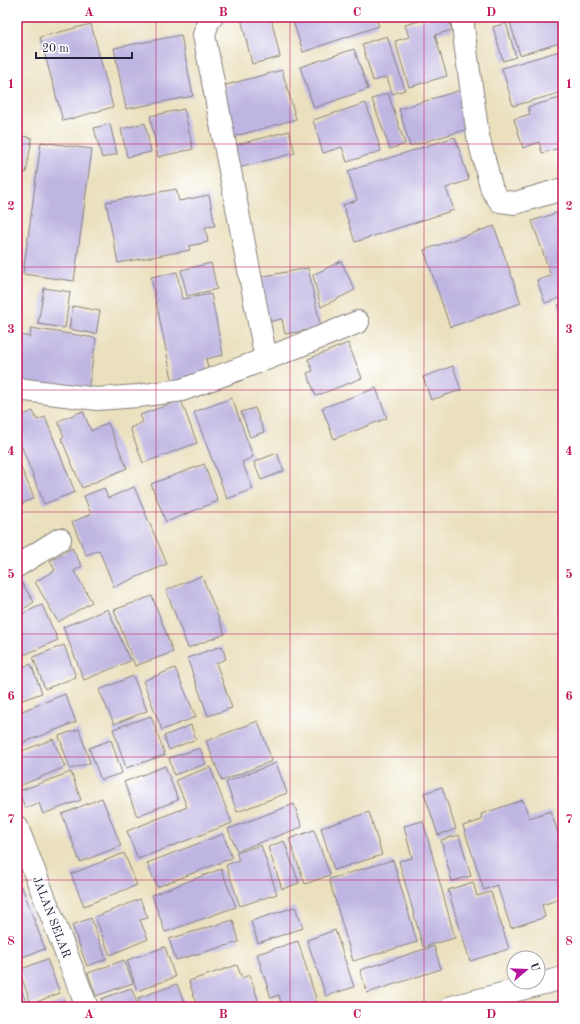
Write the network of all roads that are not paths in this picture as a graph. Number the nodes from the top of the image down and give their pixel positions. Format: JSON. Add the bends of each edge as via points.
{"nodes":[{"id":1,"x":212,"y":17,"type":"edge"},
{"id":2,"x":462,"y":17,"type":"edge"},
{"id":3,"x":563,"y":189,"type":"edge"},
{"id":4,"x":358,"y":322,"type":"dead end"},
{"id":5,"x":266,"y":359,"type":"junction"},
{"id":6,"x":17,"y":389,"type":"edge"},
{"id":7,"x":60,"y":539,"type":"dead end"},
{"id":8,"x":17,"y":566,"type":"edge"},
{"id":9,"x":17,"y":826,"type":"edge"},
{"id":10,"x":563,"y":978,"type":"edge"},
{"id":11,"x":87,"y":1007,"type":"edge"},
{"id":12,"x":452,"y":1007,"type":"edge"}],
"edges":[{"from":1,"to":5,"type":"street","via":[[204,35]]},
{"from":2,"to":3,"type":"street","via":[[478,136],[492,190],[500,201],[515,204]]},
{"from":4,"to":5,"type":"street"},
{"from":5,"to":6,"type":"street","via":[[182,390],[138,396],[97,399]]},
{"from":7,"to":8,"type":"street"},
{"from":9,"to":11,"type":"street","name":"JALAN SELAR"},
{"from":10,"to":12,"type":"street"}]}
